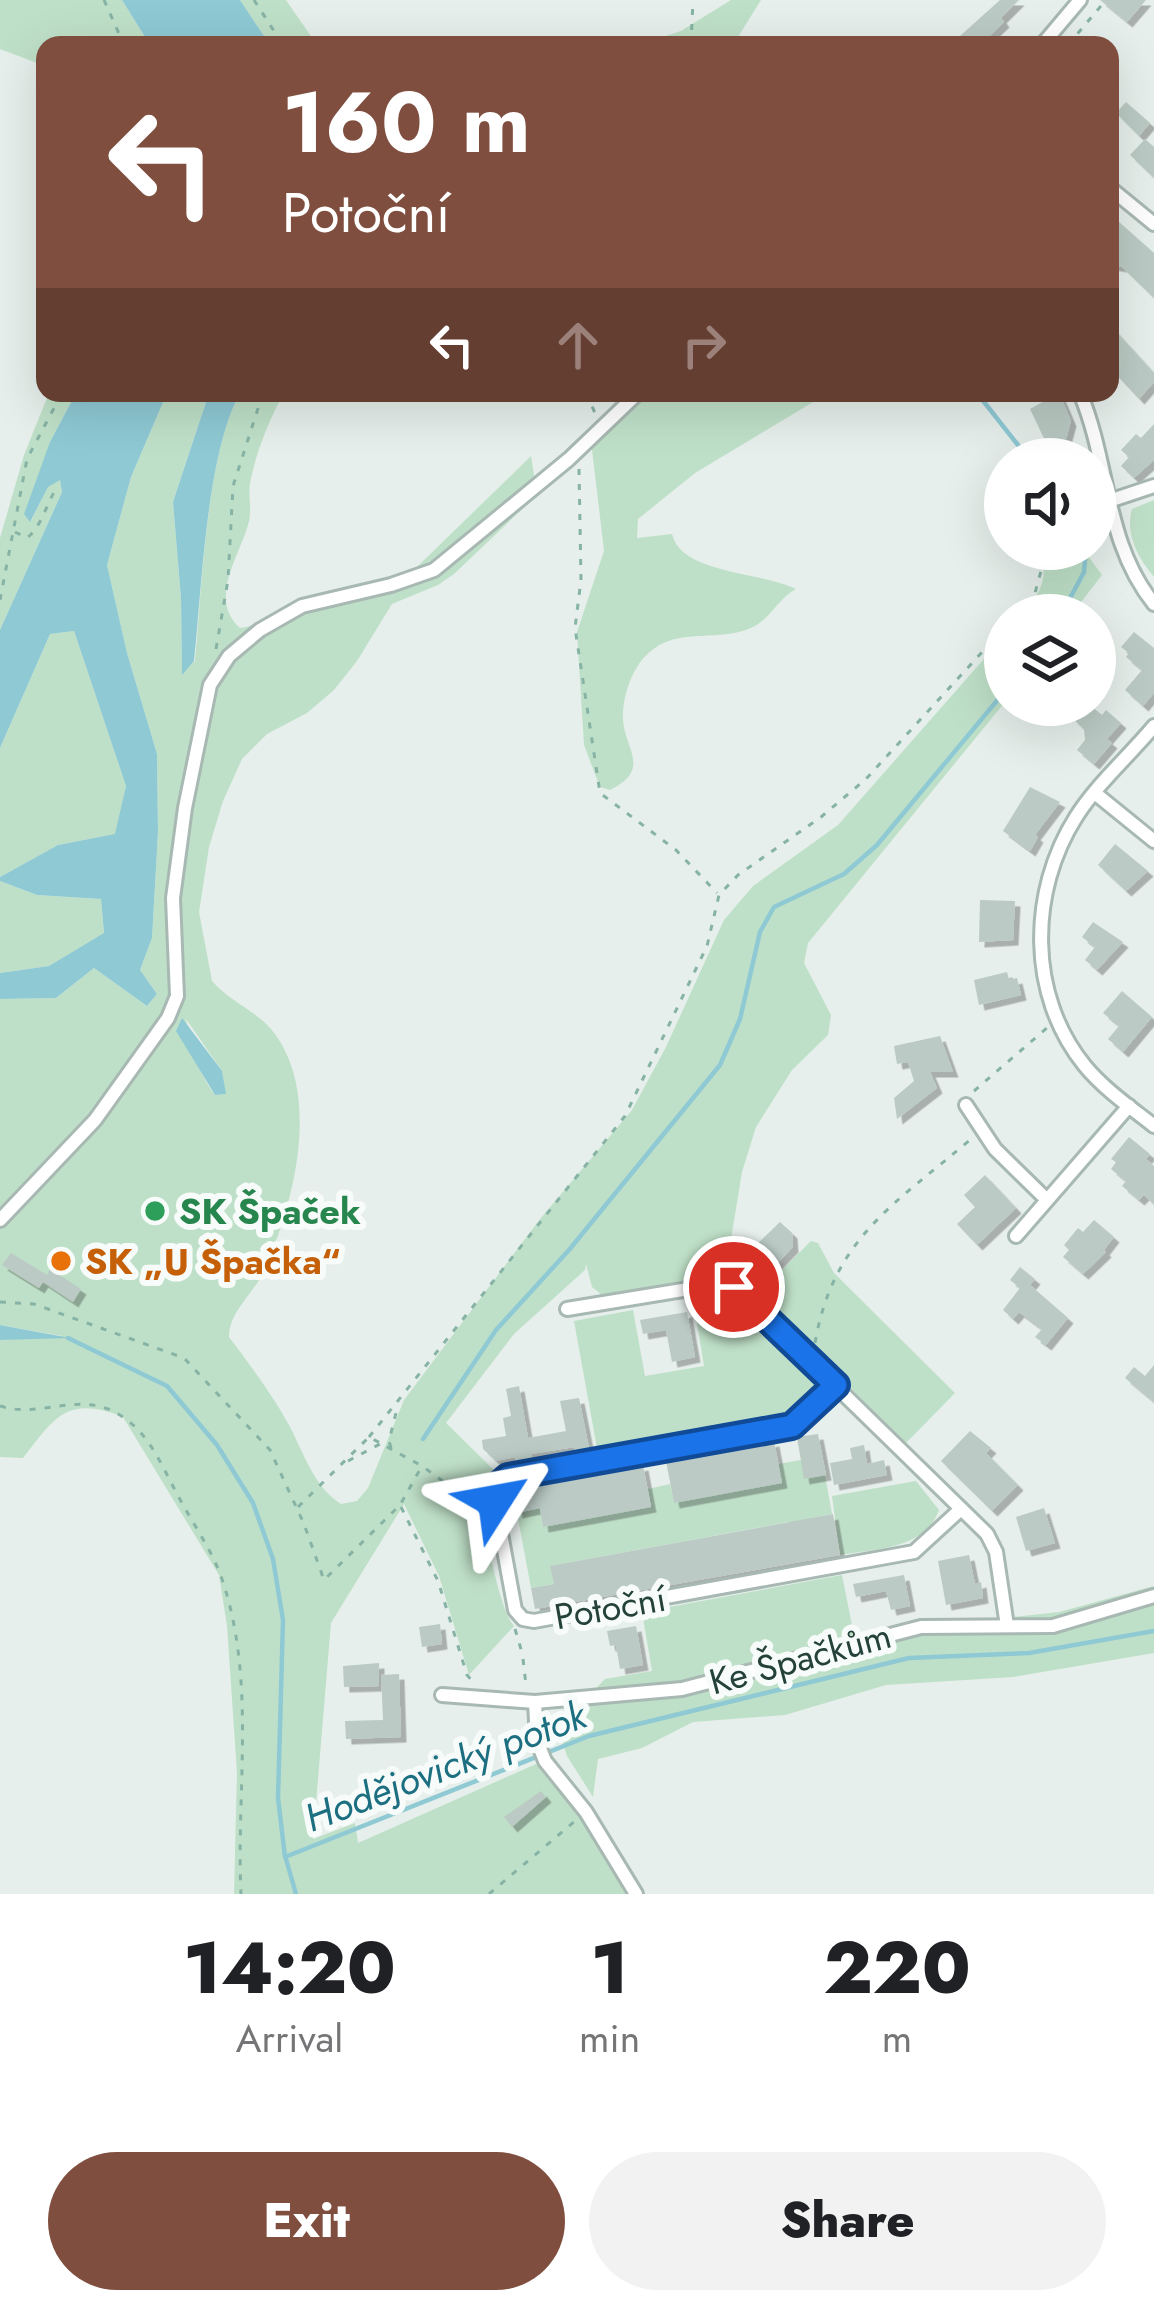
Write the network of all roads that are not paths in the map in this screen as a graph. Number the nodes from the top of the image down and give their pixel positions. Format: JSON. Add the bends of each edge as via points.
{"nodes":[{"id":1,"x":1074,"y":2,"type":"edge"},
{"id":2,"x":1049,"y":36,"type":"edge"},
{"id":3,"x":1119,"y":195,"type":"edge"},
{"id":4,"x":1154,"y":224,"type":"edge"},
{"id":5,"x":628,"y":402,"type":"edge"},
{"id":6,"x":1082,"y":402,"type":"edge"},
{"id":7,"x":1092,"y":438,"type":"edge"},
{"id":8,"x":1154,"y":486,"type":"edge"},
{"id":9,"x":1116,"y":499,"type":"edge"},
{"id":10,"x":1116,"y":535,"type":"edge"},
{"id":11,"x":1154,"y":604,"type":"edge"},
{"id":12,"x":1154,"y":726,"type":"edge"},
{"id":13,"x":1096,"y":794,"type":"junction"},
{"id":14,"x":1154,"y":841,"type":"edge"},
{"id":15,"x":966,"y":1105,"type":"road end"},
{"id":16,"x":1129,"y":1106,"type":"junction"},
{"id":17,"x":1154,"y":1126,"type":"edge"},
{"id":18,"x":1046,"y":1199,"type":"junction"},
{"id":19,"x":0,"y":1220,"type":"edge"},
{"id":20,"x":1016,"y":1236,"type":"dead end"},
{"id":21,"x":567,"y":1309,"type":"dead end"},
{"id":22,"x":836,"y":1385,"type":"junction"},
{"id":23,"x":962,"y":1509,"type":"junction"},
{"id":24,"x":1154,"y":1596,"type":"edge"},
{"id":25,"x":1007,"y":1626,"type":"junction"},
{"id":26,"x":442,"y":1695,"type":"dead end"},
{"id":27,"x":536,"y":1702,"type":"junction"},
{"id":28,"x":636,"y":1894,"type":"edge"}],
"edges":[{"from":1,"to":2,"type":"street"},
{"from":3,"to":4,"type":"street"},
{"from":5,"to":19,"type":"street","via":[[434,570],[302,606],[229,656],[210,685],[185,808],[173,898],[177,996],[94,1120]]},
{"from":6,"to":7,"type":"street"},
{"from":8,"to":9,"type":"street"},
{"from":10,"to":11,"type":"street"},
{"from":12,"to":13,"type":"street"},
{"from":13,"to":14,"type":"street"},
{"from":13,"to":16,"type":"street","via":[[1046,877],[1040,957],[1084,1065]]},
{"from":15,"to":18,"type":"street"},
{"from":16,"to":17,"type":"street"},
{"from":16,"to":18,"type":"street"},
{"from":18,"to":20,"type":"street"},
{"from":21,"to":22,"type":"street","via":[[734,1287]]},
{"from":22,"to":23,"type":"street"},
{"from":22,"to":23,"type":"street","name":"Potoční","via":[[792,1426],[508,1477],[495,1501],[496,1521],[515,1610],[534,1621],[914,1552]]},
{"from":23,"to":25,"type":"street","via":[[992,1543]]},
{"from":24,"to":25,"type":"street","name":"Ke Špačkům","via":[[1053,1625]]},
{"from":25,"to":27,"type":"street","name":"Ke Špačkům","via":[[921,1627],[682,1690]]},
{"from":26,"to":27,"type":"street","name":"Ke Špačkům"},
{"from":27,"to":28,"type":"street","via":[[545,1761]]}]}
